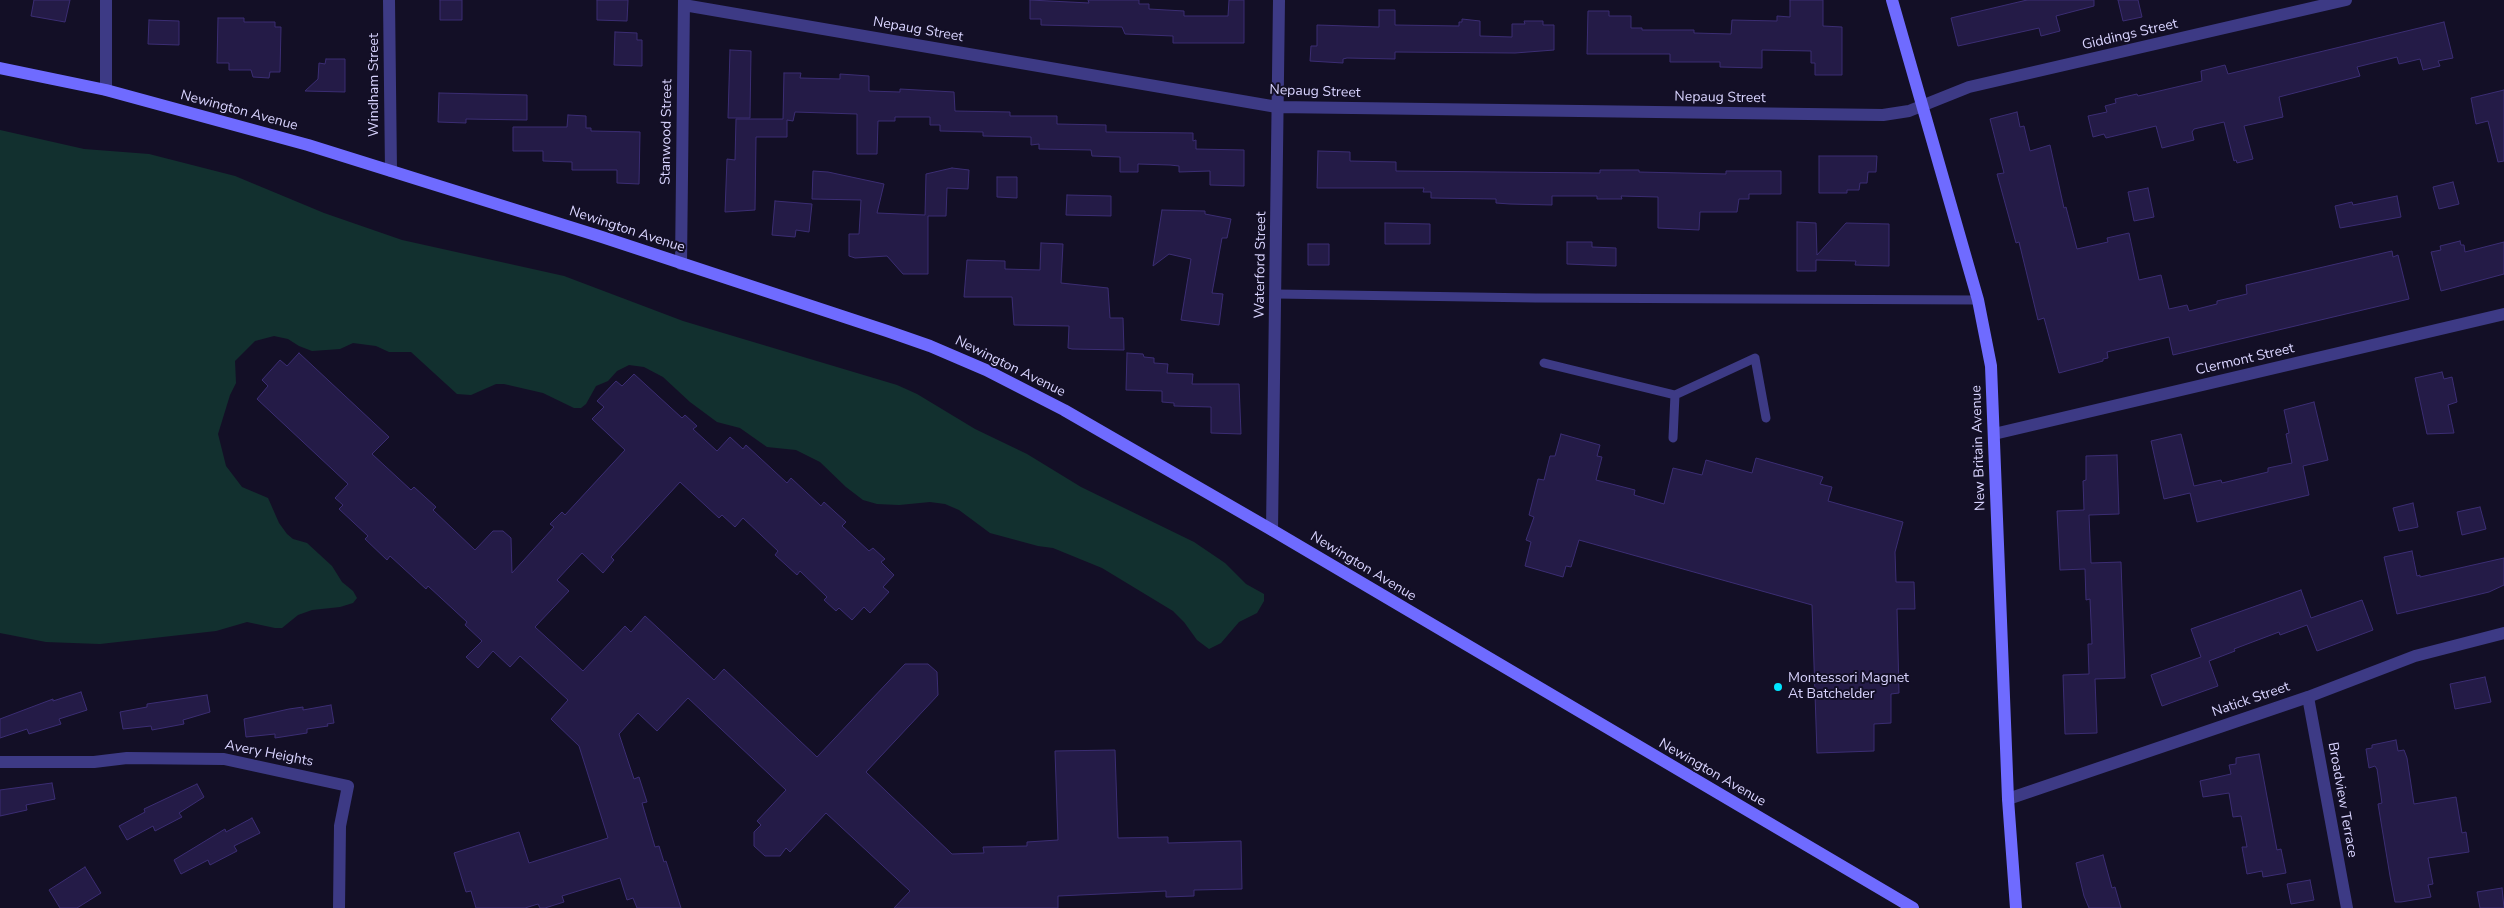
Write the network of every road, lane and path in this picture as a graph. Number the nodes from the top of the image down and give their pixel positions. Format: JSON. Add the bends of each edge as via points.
{"nodes":[{"id":1,"x":106,"y":0,"type":"edge"},
{"id":2,"x":390,"y":0,"type":"edge"},
{"id":3,"x":1279,"y":0,"type":"edge"},
{"id":4,"x":1892,"y":0,"type":"edge"},
{"id":5,"x":2346,"y":0,"type":"edge"},
{"id":6,"x":684,"y":2,"type":"edge"},
{"id":7,"x":0,"y":68,"type":"edge"},
{"id":8,"x":106,"y":90,"type":"junction"},
{"id":9,"x":1923,"y":106,"type":"junction"},
{"id":10,"x":1277,"y":107,"type":"junction"},
{"id":11,"x":390,"y":171,"type":"junction"},
{"id":12,"x":681,"y":264,"type":"junction"},
{"id":13,"x":1276,"y":294,"type":"junction"},
{"id":14,"x":1978,"y":300,"type":"junction"},
{"id":15,"x":2504,"y":314,"type":"edge"},
{"id":16,"x":1544,"y":363,"type":"dead end"},
{"id":17,"x":1675,"y":395,"type":"junction"},
{"id":18,"x":1766,"y":418,"type":"dead end"},
{"id":19,"x":1994,"y":434,"type":"junction"},
{"id":20,"x":1673,"y":438,"type":"dead end"},
{"id":21,"x":1272,"y":530,"type":"junction"},
{"id":22,"x":2504,"y":633,"type":"edge"},
{"id":23,"x":2308,"y":697,"type":"junction"},
{"id":24,"x":0,"y":762,"type":"edge"},
{"id":25,"x":2008,"y":799,"type":"junction"},
{"id":26,"x":340,"y":908,"type":"edge"},
{"id":27,"x":1913,"y":908,"type":"edge"},
{"id":28,"x":2016,"y":908,"type":"edge"},
{"id":29,"x":2347,"y":908,"type":"edge"}],
"edges":[{"from":1,"to":8,"type":"street"},
{"from":2,"to":11,"type":"street","name":"Windham Street"},
{"from":3,"to":10,"type":"street","name":"Waterford Street"},
{"from":4,"to":9,"type":"main road","name":"New Britain Avenue"},
{"from":5,"to":9,"type":"street","name":"Giddings Street","via":[[1969,88]]},
{"from":6,"to":10,"type":"street","name":"Nepaug Street"},
{"from":6,"to":12,"type":"street","name":"Stanwood Street"},
{"from":7,"to":8,"type":"main road","name":"Newington Avenue"},
{"from":8,"to":11,"type":"main road","name":"Newington Avenue","via":[[308,145]]},
{"from":9,"to":10,"type":"street","name":"Nepaug Street","via":[[1884,115]]},
{"from":9,"to":14,"type":"main road","name":"New Britain Avenue"},
{"from":10,"to":13,"type":"street","name":"Waterford Street"},
{"from":11,"to":12,"type":"main road","name":"Newington Avenue"},
{"from":12,"to":21,"type":"main road","name":"Newington Avenue","via":[[887,330],[986,370],[1064,410]]},
{"from":13,"to":14,"type":"lane","via":[[1556,299]]},
{"from":13,"to":21,"type":"street","name":"Waterford Street"},
{"from":14,"to":19,"type":"main road","name":"New Britain Avenue","via":[[1991,366]]},
{"from":15,"to":19,"type":"street","name":"Clermont Street"},
{"from":16,"to":17,"type":"lane"},
{"from":17,"to":18,"type":"lane","via":[[1755,358]]},
{"from":17,"to":20,"type":"lane"},
{"from":19,"to":25,"type":"main road","name":"New Britain Avenue"},
{"from":21,"to":27,"type":"main road","name":"Newington Avenue"},
{"from":22,"to":23,"type":"street","name":"Natick Street","via":[[2415,656]]},
{"from":23,"to":25,"type":"street","name":"Natick Street"},
{"from":23,"to":29,"type":"street","name":"Broadview Terrace"},
{"from":24,"to":26,"type":"street","name":"Avery Heights","via":[[224,759],[348,786],[340,826]]},
{"from":25,"to":28,"type":"main road","name":"New Britain Avenue"}]}
